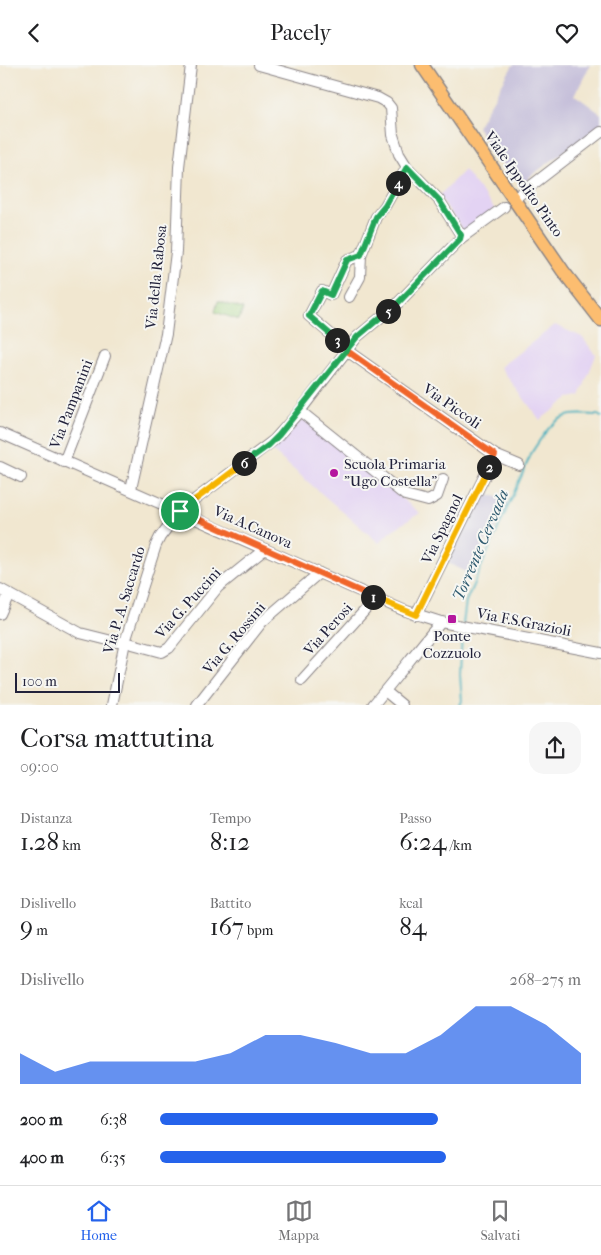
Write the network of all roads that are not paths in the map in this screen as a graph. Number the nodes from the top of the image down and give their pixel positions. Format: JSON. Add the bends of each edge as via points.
{"nodes":[{"id":1,"x":191,"y":65,"type":"edge"},
{"id":2,"x":260,"y":65,"type":"edge"},
{"id":3,"x":422,"y":65,"type":"edge"},
{"id":4,"x":601,"y":132,"type":"edge"},
{"id":5,"x":407,"y":167,"type":"junction"},
{"id":6,"x":509,"y":203,"type":"junction"},
{"id":7,"x":460,"y":239,"type":"junction"},
{"id":8,"x":361,"y":255,"type":"junction"},
{"id":9,"x":349,"y":297,"type":"dead end"},
{"id":10,"x":601,"y":320,"type":"edge"},
{"id":11,"x":346,"y":349,"type":"junction"},
{"id":12,"x":105,"y":355,"type":"dead end"},
{"id":13,"x":300,"y":411,"type":"junction"},
{"id":14,"x":0,"y":433,"type":"edge"},
{"id":15,"x":495,"y":455,"type":"junction"},
{"id":16,"x":64,"y":462,"type":"junction"},
{"id":17,"x":519,"y":465,"type":"dead end"},
{"id":18,"x":0,"y":467,"type":"edge"},
{"id":19,"x":21,"y":477,"type":"dead end"},
{"id":20,"x":443,"y":479,"type":"dead end"},
{"id":21,"x":131,"y":489,"type":"junction"},
{"id":22,"x":180,"y":511,"type":"junction"},
{"id":23,"x":265,"y":549,"type":"junction"},
{"id":24,"x":319,"y":573,"type":"junction"},
{"id":25,"x":5,"y":592,"type":"edge"},
{"id":26,"x":376,"y":598,"type":"junction"},
{"id":27,"x":0,"y":614,"type":"edge"},
{"id":28,"x":416,"y":615,"type":"junction"},
{"id":29,"x":441,"y":621,"type":"junction"},
{"id":30,"x":125,"y":642,"type":"junction"},
{"id":31,"x":601,"y":653,"type":"edge"},
{"id":32,"x":302,"y":680,"type":"dead end"},
{"id":33,"x":385,"y":691,"type":"junction"},
{"id":34,"x":112,"y":705,"type":"edge"},
{"id":35,"x":197,"y":705,"type":"edge"},
{"id":36,"x":373,"y":705,"type":"edge"},
{"id":37,"x":402,"y":705,"type":"edge"}],
"edges":[{"from":1,"to":21,"type":"street","name":"Via della Rabosa","via":[[179,167],[176,252],[166,334]]},
{"from":2,"to":5,"type":"street","via":[[387,103],[391,109],[395,145]]},
{"from":3,"to":6,"type":"main road","name":"Viale Ippolito Pinto"},
{"from":4,"to":6,"type":"street","name":"Via P. A. Saccardo"},
{"from":5,"to":7,"type":"street","via":[[439,200],[461,235]]},
{"from":5,"to":8,"type":"street","via":[[376,217]]},
{"from":6,"to":7,"type":"street","name":"Via P. A. Saccardo"},
{"from":6,"to":10,"type":"main road","name":"Viale Ippolito Pinto"},
{"from":7,"to":11,"type":"street","name":"Via P. A. Saccardo","via":[[398,303]]},
{"from":8,"to":9,"type":"street","via":[[360,277]]},
{"from":8,"to":11,"type":"street","name":"Via Piccoli","via":[[347,260],[331,295],[322,291],[309,316]]},
{"from":11,"to":13,"type":"street","name":"Via P. A. Saccardo"},
{"from":11,"to":15,"type":"street","name":"Via Piccoli"},
{"from":12,"to":16,"type":"street","name":"Via Pampanini"},
{"from":13,"to":20,"type":"street","via":[[406,495],[428,501],[437,496]]},
{"from":13,"to":22,"type":"street","name":"Via P. A. Saccardo","via":[[269,445]]},
{"from":14,"to":16,"type":"street","name":"Via A.Canova"},
{"from":15,"to":17,"type":"street","name":"Via Piccoli"},
{"from":15,"to":28,"type":"street","name":"Via Spagnol"},
{"from":16,"to":21,"type":"street","name":"Via A.Canova"},
{"from":18,"to":19,"type":"street"},
{"from":21,"to":22,"type":"street","name":"Via A.Canova"},
{"from":22,"to":23,"type":"street","name":"Via A.Canova"},
{"from":22,"to":30,"type":"street","name":"Via P. A. Saccardo","via":[[156,545]]},
{"from":23,"to":24,"type":"street","name":"Via A.Canova"},
{"from":23,"to":30,"type":"street","name":"Via G. Puccini","via":[[218,587],[164,651]]},
{"from":24,"to":26,"type":"street","name":"Via A.Canova"},
{"from":24,"to":35,"type":"street","name":"Via G. Rossini","via":[[262,622]]},
{"from":25,"to":27,"type":"street"},
{"from":25,"to":30,"type":"street","via":[[80,633]]},
{"from":26,"to":28,"type":"street","name":"Via A.Canova"},
{"from":26,"to":32,"type":"street","name":"Via Perosi"},
{"from":28,"to":29,"type":"street","name":"Via A.Canova"},
{"from":29,"to":31,"type":"street","name":"Via F.S.Grazioli"},
{"from":29,"to":33,"type":"street"},
{"from":30,"to":34,"type":"street","name":"Via P. A. Saccardo"},
{"from":33,"to":36,"type":"street"},
{"from":33,"to":37,"type":"street"}]}
